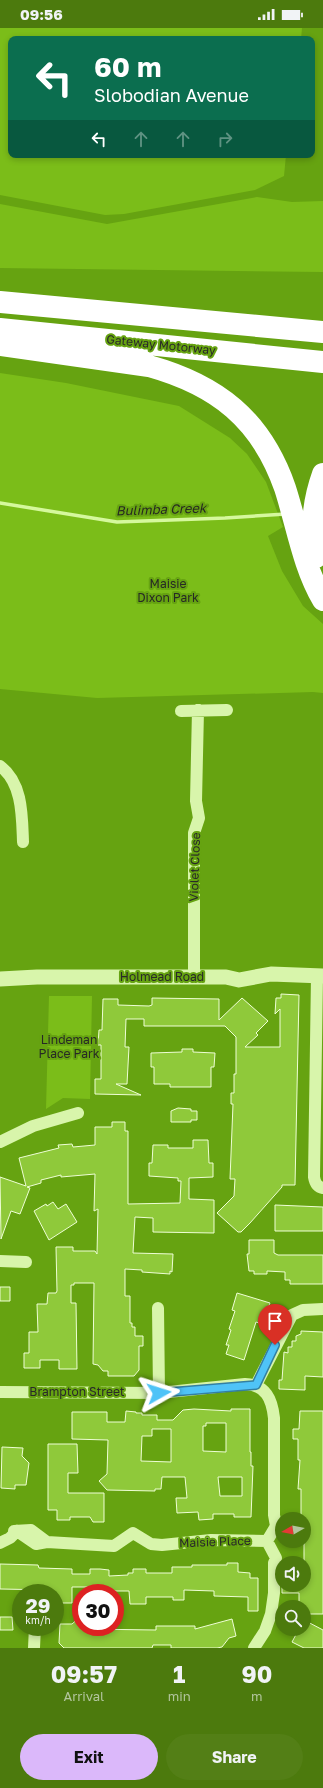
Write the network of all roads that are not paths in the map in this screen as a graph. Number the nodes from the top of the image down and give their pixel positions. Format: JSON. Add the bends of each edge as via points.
{"nodes":[{"id":1,"x":0,"y":302,"type":"edge"},
{"id":2,"x":323,"y":317,"type":"edge"},
{"id":3,"x":265,"y":326,"type":"junction"},
{"id":4,"x":0,"y":329,"type":"edge"},
{"id":5,"x":323,"y":332,"type":"edge"},
{"id":6,"x":0,"y":346,"type":"edge"},
{"id":7,"x":323,"y":362,"type":"edge"},
{"id":8,"x":321,"y":480,"type":"edge"},
{"id":9,"x":305,"y":530,"type":"junction"},
{"id":10,"x":323,"y":576,"type":"edge"},
{"id":11,"x":323,"y":600,"type":"edge"},
{"id":12,"x":198,"y":710,"type":"junction"},
{"id":13,"x":227,"y":710,"type":"dead end"},
{"id":14,"x":181,"y":711,"type":"dead end"},
{"id":15,"x":0,"y":766,"type":"edge"},
{"id":16,"x":23,"y":842,"type":"dead end"},
{"id":17,"x":320,"y":976,"type":"edge"},
{"id":18,"x":194,"y":977,"type":"junction"},
{"id":19,"x":0,"y":979,"type":"edge"},
{"id":20,"x":319,"y":1105,"type":"edge"},
{"id":21,"x":78,"y":1114,"type":"dead end"},
{"id":22,"x":0,"y":1142,"type":"edge"},
{"id":23,"x":323,"y":1188,"type":"edge"},
{"id":24,"x":0,"y":1261,"type":"edge"},
{"id":25,"x":26,"y":1262,"type":"dead end"},
{"id":26,"x":158,"y":1308,"type":"dead end"},
{"id":27,"x":323,"y":1309,"type":"edge"},
{"id":28,"x":256,"y":1385,"type":"junction"},
{"id":29,"x":0,"y":1392,"type":"edge"},
{"id":30,"x":159,"y":1393,"type":"junction"},
{"id":31,"x":17,"y":1531,"type":"junction"},
{"id":32,"x":0,"y":1535,"type":"edge"},
{"id":33,"x":267,"y":1541,"type":"junction"},
{"id":34,"x":0,"y":1543,"type":"edge"},
{"id":35,"x":35,"y":1636,"type":"edge"},
{"id":36,"x":34,"y":1648,"type":"edge"},
{"id":37,"x":254,"y":1648,"type":"edge"}],
"edges":[{"from":1,"to":3,"type":"highway"},
{"from":2,"to":3,"type":"highway","via":[[284,315]]},
{"from":3,"to":5,"type":"highway"},
{"from":4,"to":7,"type":"highway","name":"Gateway Motorway"},
{"from":6,"to":9,"type":"highway","via":[[149,366],[203,386],[235,409],[249,423],[270,454]]},
{"from":8,"to":9,"type":"highway"},
{"from":9,"to":10,"type":"highway"},
{"from":9,"to":11,"type":"highway","via":[[309,570]]},
{"from":12,"to":13,"type":"street"},
{"from":12,"to":14,"type":"street"},
{"from":12,"to":18,"type":"street","name":"Violet Close","via":[[196,801],[199,818],[194,833]]},
{"from":15,"to":16,"type":"street","via":[[17,791],[22,810]]},
{"from":17,"to":18,"type":"street","name":"Holmead Road","via":[[270,974],[239,980],[226,977]]},
{"from":17,"to":20,"type":"street"},
{"from":18,"to":19,"type":"street","name":"Holmead Road"},
{"from":20,"to":23,"type":"street","via":[[314,1177],[319,1187]]},
{"from":21,"to":22,"type":"street","via":[[33,1126]]},
{"from":24,"to":25,"type":"street"},
{"from":26,"to":30,"type":"street"},
{"from":27,"to":28,"type":"street","via":[[303,1310],[292,1315]]},
{"from":28,"to":30,"type":"street","name":"Brampton Street"},
{"from":28,"to":33,"type":"street","via":[[265,1392],[273,1411],[276,1526]]},
{"from":29,"to":30,"type":"street","name":"Brampton Street"},
{"from":31,"to":32,"type":"street","name":"Maisie Place","via":[[8,1531]]},
{"from":31,"to":33,"type":"street","name":"Maisie Place","via":[[31,1530],[47,1542],[104,1546],[114,1546],[133,1533],[151,1544],[162,1545],[211,1540]]},
{"from":31,"to":34,"type":"street"},
{"from":33,"to":37,"type":"street","via":[[276,1561],[274,1593],[265,1631]]},
{"from":35,"to":36,"type":"street"}]}
